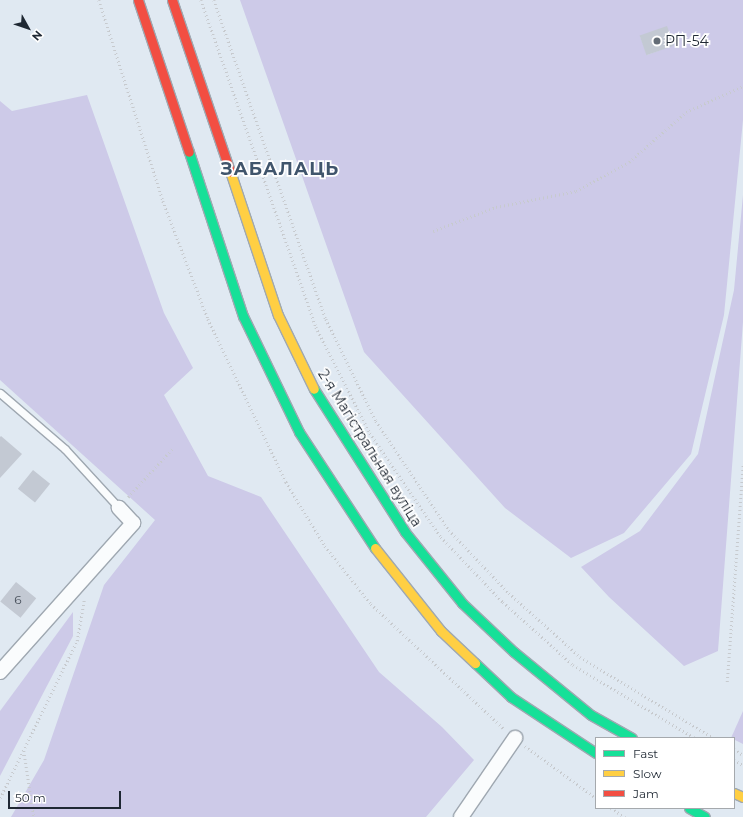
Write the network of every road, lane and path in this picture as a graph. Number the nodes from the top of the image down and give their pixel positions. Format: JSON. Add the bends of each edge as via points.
{"nodes":[{"id":1,"x":138,"y":0,"type":"edge"},
{"id":2,"x":172,"y":0,"type":"edge"},
{"id":3,"x":201,"y":0,"type":"edge"},
{"id":4,"x":214,"y":0,"type":"edge"},
{"id":5,"x":743,"y":86,"type":"edge"},
{"id":6,"x":433,"y":230,"type":"dead end"},
{"id":7,"x":0,"y":393,"type":"edge"},
{"id":8,"x":172,"y":449,"type":"dead end"},
{"id":9,"x":743,"y":465,"type":"edge"},
{"id":10,"x":118,"y":508,"type":"junction"},
{"id":11,"x":85,"y":595,"type":"dead end"},
{"id":12,"x":2,"y":666,"type":"edge"},
{"id":13,"x":727,"y":682,"type":"dead end"},
{"id":14,"x":630,"y":737,"type":"edge"},
{"id":15,"x":693,"y":737,"type":"edge"},
{"id":16,"x":712,"y":737,"type":"edge"},
{"id":17,"x":515,"y":738,"type":"dead end"},
{"id":18,"x":24,"y":750,"type":"junction"},
{"id":19,"x":595,"y":752,"type":"edge"},
{"id":20,"x":0,"y":798,"type":"edge"},
{"id":21,"x":613,"y":809,"type":"edge"},
{"id":22,"x":691,"y":809,"type":"edge"},
{"id":23,"x":34,"y":817,"type":"edge"},
{"id":24,"x":461,"y":817,"type":"edge"},
{"id":25,"x":625,"y":817,"type":"edge"},
{"id":26,"x":705,"y":817,"type":"edge"}],
"edges":[{"from":1,"to":19,"type":"main road","via":[[243,316],[299,432],[361,530],[441,631],[512,696]]},
{"from":2,"to":14,"type":"main road","name":"2-я Магістральная вуліца","via":[[278,315],[316,393],[405,532],[462,603],[514,652],[591,715]]},
{"from":3,"to":15,"type":"path","via":[[316,327],[370,433],[440,537],[503,602],[573,665]]},
{"from":4,"to":16,"type":"path","via":[[326,319],[376,421],[449,530],[509,593],[580,657]]},
{"from":5,"to":6,"type":"path","via":[[686,112],[630,162],[576,191],[496,207]]},
{"from":7,"to":10,"type":"lane","via":[[65,449]]},
{"from":8,"to":10,"type":"path"},
{"from":9,"to":13,"type":"path"},
{"from":10,"to":12,"type":"street","via":[[133,523]]},
{"from":11,"to":18,"type":"path","via":[[77,641]]},
{"from":17,"to":24,"type":"street"},
{"from":18,"to":20,"type":"path"},
{"from":18,"to":23,"type":"path"},
{"from":21,"to":25,"type":"path"},
{"from":22,"to":26,"type":"main road"}]}
